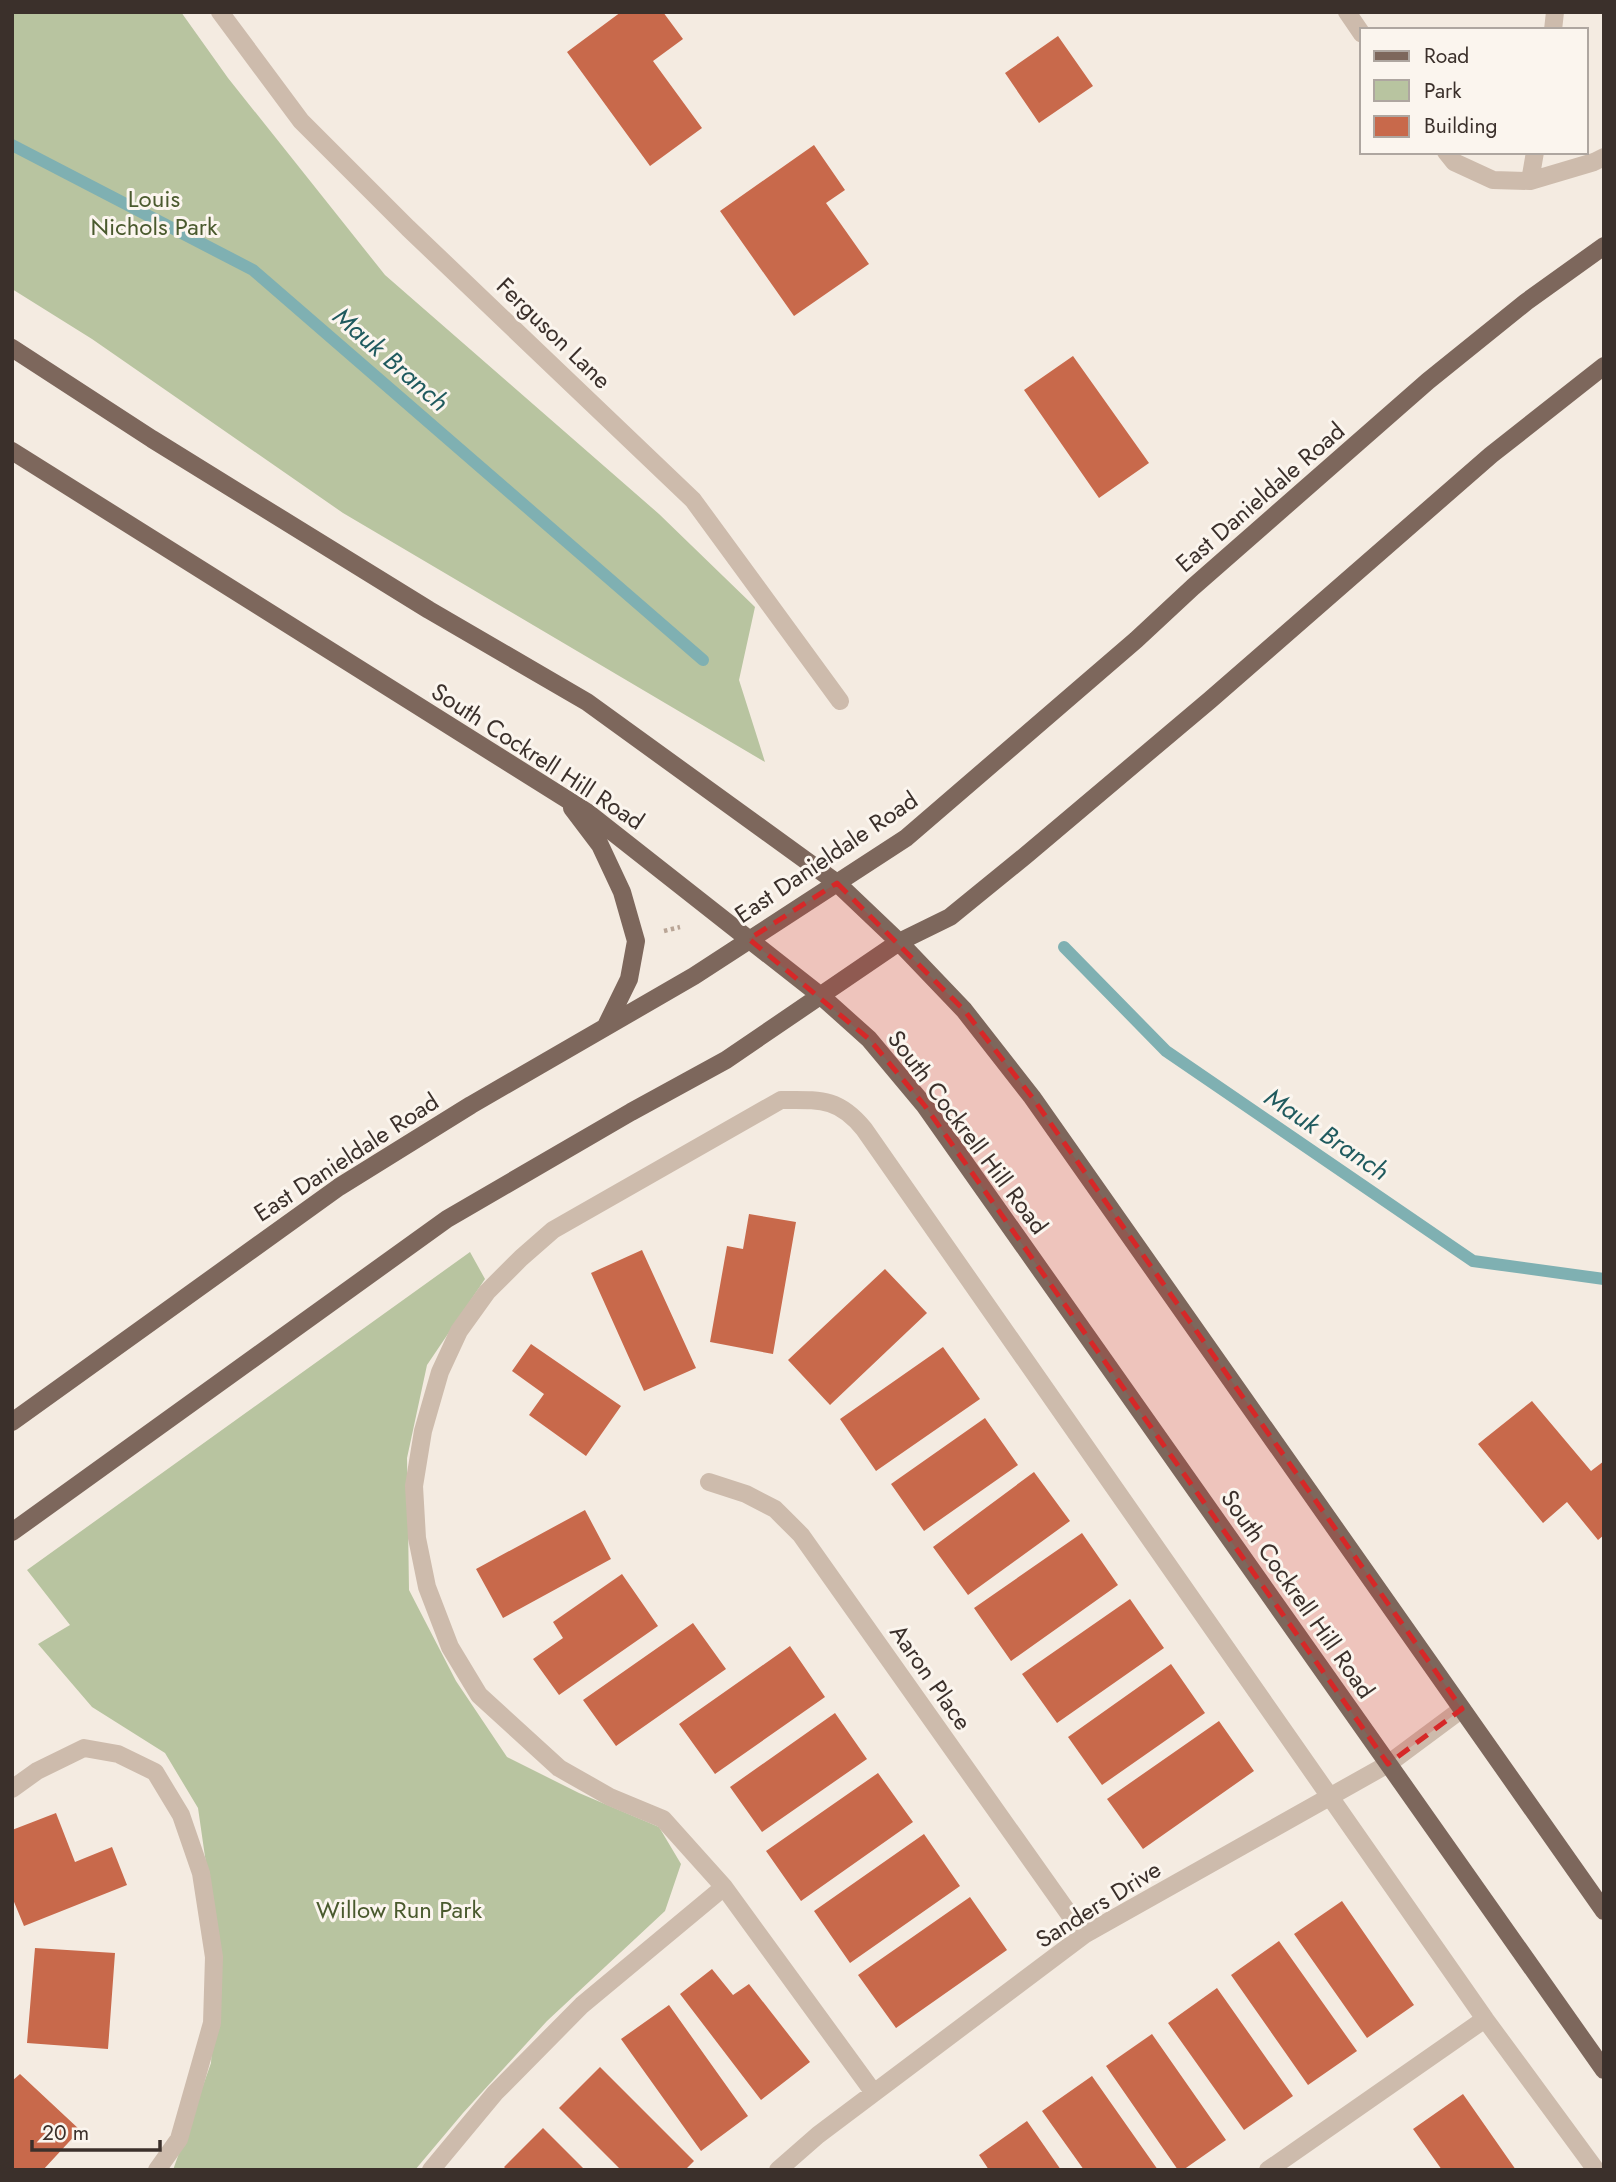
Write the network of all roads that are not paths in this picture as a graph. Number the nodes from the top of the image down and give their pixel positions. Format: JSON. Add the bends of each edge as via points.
{"nodes":[{"id":1,"x":220,"y":12,"type":"edge"},
{"id":2,"x":1347,"y":12,"type":"edge"},
{"id":3,"x":1360,"y":31,"type":"edge"},
{"id":4,"x":1448,"y":154,"type":"edge"},
{"id":5,"x":1535,"y":154,"type":"edge"},
{"id":6,"x":1604,"y":157,"type":"edge"},
{"id":7,"x":1530,"y":181,"type":"junction"},
{"id":8,"x":1604,"y":246,"type":"edge"},
{"id":9,"x":12,"y":348,"type":"edge"},
{"id":10,"x":1604,"y":366,"type":"edge"},
{"id":11,"x":12,"y":451,"type":"edge"},
{"id":12,"x":840,"y":701,"type":"dead end"},
{"id":13,"x":563,"y":797,"type":"junction"},
{"id":14,"x":837,"y":883,"type":"junction"},
{"id":15,"x":750,"y":939,"type":"junction"},
{"id":16,"x":899,"y":942,"type":"junction"},
{"id":17,"x":821,"y":996,"type":"junction"},
{"id":18,"x":606,"y":1026,"type":"junction"},
{"id":19,"x":12,"y":1422,"type":"edge"},
{"id":20,"x":709,"y":1482,"type":"dead end"},
{"id":21,"x":12,"y":1532,"type":"edge"},
{"id":22,"x":1462,"y":1709,"type":"junction"},
{"id":23,"x":1388,"y":1764,"type":"junction"},
{"id":24,"x":12,"y":1789,"type":"edge"},
{"id":25,"x":1330,"y":1797,"type":"junction"},
{"id":26,"x":724,"y":1887,"type":"junction"},
{"id":27,"x":1604,"y":1911,"type":"edge"},
{"id":28,"x":1084,"y":1935,"type":"junction"},
{"id":29,"x":1485,"y":2019,"type":"junction"},
{"id":30,"x":1604,"y":2070,"type":"edge"},
{"id":31,"x":874,"y":2093,"type":"junction"},
{"id":32,"x":158,"y":2170,"type":"edge"},
{"id":33,"x":431,"y":2170,"type":"edge"},
{"id":34,"x":778,"y":2170,"type":"edge"},
{"id":35,"x":1268,"y":2170,"type":"edge"},
{"id":36,"x":1597,"y":2170,"type":"edge"}],
"edges":[{"from":1,"to":12,"type":"street","name":"Ferguson Lane","via":[[301,121],[693,500]]},
{"from":2,"to":3,"type":"street"},
{"from":4,"to":7,"type":"street","via":[[1454,162],[1493,180]]},
{"from":5,"to":7,"type":"street"},
{"from":6,"to":7,"type":"street"},
{"from":8,"to":14,"type":"main road","name":"East Danieldale Road","via":[[1428,381],[906,838]]},
{"from":9,"to":14,"type":"main road","via":[[429,610],[587,702]]},
{"from":10,"to":16,"type":"main road","via":[[1492,455],[1025,856],[950,917]]},
{"from":11,"to":13,"type":"main road","name":"South Cockrell Hill Road"},
{"from":13,"to":15,"type":"main road","name":"South Cockrell Hill Road"},
{"from":13,"to":18,"type":"main road","via":[[600,845],[622,892],[636,941],[629,979]]},
{"from":14,"to":15,"type":"main road","name":"East Danieldale Road"},
{"from":14,"to":16,"type":"main road"},
{"from":15,"to":17,"type":"main road","name":"South Cockrell Hill Road"},
{"from":15,"to":18,"type":"main road","name":"East Danieldale Road"},
{"from":16,"to":17,"type":"main road"},
{"from":16,"to":22,"type":"main road","via":[[964,1010],[1032,1097]]},
{"from":17,"to":21,"type":"main road","via":[[726,1060],[447,1219]]},
{"from":17,"to":23,"type":"main road","name":"South Cockrell Hill Road","via":[[869,1040],[925,1106]]},
{"from":18,"to":19,"type":"main road","name":"East Danieldale Road","via":[[339,1187]]},
{"from":20,"to":28,"type":"street","name":"Aaron Place","via":[[746,1493],[775,1509],[801,1535]]},
{"from":22,"to":23,"type":"street","name":"Sanders Drive"},
{"from":22,"to":27,"type":"main road"},
{"from":23,"to":25,"type":"street","name":"Sanders Drive"},
{"from":23,"to":30,"type":"main road","name":"South Cockrell Hill Road"},
{"from":24,"to":32,"type":"street","via":[[84,1748],[118,1754],[155,1772],[181,1815],[201,1873],[214,1957],[212,2023],[178,2139]]},
{"from":25,"to":26,"type":"street","via":[[864,1129],[853,1116],[818,1099],[781,1100],[553,1230],[487,1293],[459,1331],[440,1372],[414,1486],[417,1538],[427,1587],[450,1647],[479,1695],[559,1768],[610,1797],[663,1819]]},
{"from":25,"to":28,"type":"street","name":"Sanders Drive"},
{"from":25,"to":29,"type":"street"},
{"from":26,"to":31,"type":"street"},
{"from":26,"to":33,"type":"street","via":[[582,2005],[495,2094]]},
{"from":28,"to":31,"type":"street","name":"Sanders Drive"},
{"from":29,"to":35,"type":"street"},
{"from":29,"to":36,"type":"street"},
{"from":31,"to":34,"type":"street","name":"Sanders Drive"}]}
